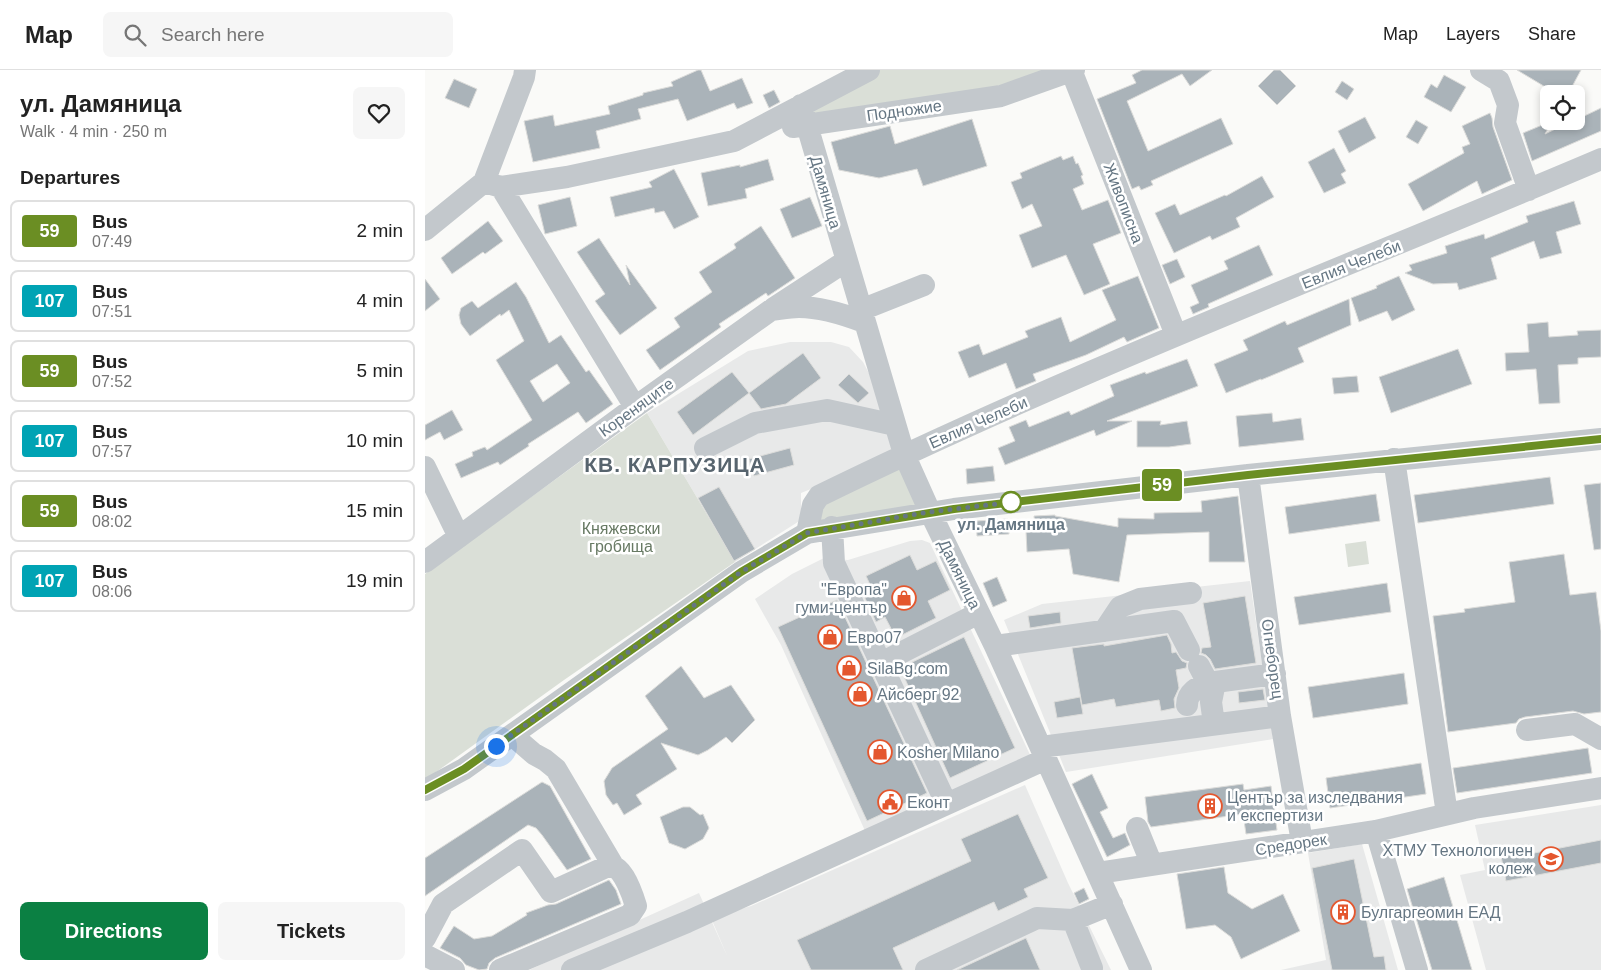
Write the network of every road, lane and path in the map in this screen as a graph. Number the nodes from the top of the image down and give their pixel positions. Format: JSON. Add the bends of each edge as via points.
{"nodes":[{"id":1,"x":525,"y":70,"type":"edge"},
{"id":2,"x":869,"y":70,"type":"edge"},
{"id":3,"x":1072,"y":70,"type":"edge"},
{"id":4,"x":1481,"y":70,"type":"edge"},
{"id":5,"x":804,"y":114,"type":"junction"},
{"id":6,"x":1601,"y":159,"type":"edge"},
{"id":7,"x":493,"y":184,"type":"junction"},
{"id":8,"x":1529,"y":190,"type":"junction"},
{"id":9,"x":425,"y":230,"type":"edge"},
{"id":10,"x":846,"y":261,"type":"junction"},
{"id":11,"x":924,"y":286,"type":"dead end"},
{"id":12,"x":771,"y":310,"type":"junction"},
{"id":13,"x":862,"y":316,"type":"junction"},
{"id":14,"x":1176,"y":335,"type":"junction"},
{"id":15,"x":635,"y":407,"type":"junction"},
{"id":16,"x":895,"y":425,"type":"junction"},
{"id":17,"x":1601,"y":439,"type":"edge"},
{"id":18,"x":705,"y":448,"type":"dead end"},
{"id":19,"x":904,"y":454,"type":"junction"},
{"id":20,"x":1395,"y":459,"type":"junction"},
{"id":21,"x":425,"y":467,"type":"edge"},
{"id":22,"x":1248,"y":475,"type":"junction"},
{"id":23,"x":929,"y":512,"type":"junction"},
{"id":24,"x":832,"y":528,"type":"junction"},
{"id":25,"x":807,"y":533,"type":"junction"},
{"id":26,"x":459,"y":537,"type":"junction"},
{"id":27,"x":425,"y":562,"type":"edge"},
{"id":28,"x":1191,"y":593,"type":"dead end"},
{"id":29,"x":979,"y":613,"type":"junction"},
{"id":30,"x":1104,"y":631,"type":"junction"},
{"id":31,"x":995,"y":646,"type":"junction"},
{"id":32,"x":881,"y":663,"type":"junction"},
{"id":33,"x":1208,"y":672,"type":"junction"},
{"id":34,"x":1275,"y":674,"type":"junction"},
{"id":35,"x":1187,"y":705,"type":"dead end"},
{"id":36,"x":1280,"y":716,"type":"junction"},
{"id":37,"x":1220,"y":723,"type":"junction"},
{"id":38,"x":1527,"y":730,"type":"dead end"},
{"id":39,"x":513,"y":735,"type":"junction"},
{"id":40,"x":1601,"y":739,"type":"edge"},
{"id":41,"x":1044,"y":753,"type":"junction"},
{"id":42,"x":1601,"y":788,"type":"edge"},
{"id":43,"x":425,"y":790,"type":"edge"},
{"id":44,"x":946,"y":803,"type":"junction"},
{"id":45,"x":1447,"y":814,"type":"junction"},
{"id":46,"x":1137,"y":828,"type":"dead end"},
{"id":47,"x":1376,"y":831,"type":"junction"},
{"id":48,"x":1302,"y":842,"type":"junction"},
{"id":49,"x":1152,"y":865,"type":"junction"},
{"id":50,"x":614,"y":867,"type":"junction"},
{"id":51,"x":1098,"y":873,"type":"junction"},
{"id":52,"x":1112,"y":904,"type":"junction"},
{"id":53,"x":1073,"y":920,"type":"junction"},
{"id":54,"x":425,"y":938,"type":"edge"},
{"id":55,"x":425,"y":956,"type":"edge"},
{"id":56,"x":1092,"y":968,"type":"dead end"},
{"id":57,"x":454,"y":970,"type":"edge"},
{"id":58,"x":500,"y":970,"type":"edge"},
{"id":59,"x":572,"y":970,"type":"edge"},
{"id":60,"x":926,"y":970,"type":"edge"},
{"id":61,"x":1141,"y":970,"type":"edge"},
{"id":62,"x":1417,"y":970,"type":"edge"}],
"edges":[{"from":1,"to":7,"type":"street"},
{"from":2,"to":5,"type":"street","name":"Подножие"},
{"from":3,"to":5,"type":"street","name":"Подножие","via":[[1001,96]]},
{"from":3,"to":14,"type":"street","name":"Живописна"},
{"from":4,"to":8,"type":"street","via":[[1499,81],[1508,105],[1505,123]]},
{"from":5,"to":7,"type":"street","name":"Подножие","via":[[734,141],[567,177]]},
{"from":5,"to":10,"type":"street","name":"Дамяница"},
{"from":6,"to":8,"type":"street","name":"Евлия Челеби"},
{"from":7,"to":9,"type":"street"},
{"from":7,"to":15,"type":"street"},
{"from":8,"to":14,"type":"street","name":"Евлия Челеби"},
{"from":10,"to":12,"type":"street"},
{"from":10,"to":13,"type":"street","name":"Дамяница"},
{"from":11,"to":13,"type":"street"},
{"from":12,"to":13,"type":"street","name":"Кореняците","via":[[799,307]]},
{"from":12,"to":15,"type":"street","name":"Кореняците"},
{"from":13,"to":16,"type":"street","name":"Дамяница"},
{"from":14,"to":19,"type":"street","name":"Евлия Челеби"},
{"from":15,"to":26,"type":"street","name":"Кореняците"},
{"from":16,"to":18,"type":"street","via":[[827,410],[755,423]]},
{"from":16,"to":19,"type":"street","name":"Дамяница"},
{"from":17,"to":20,"type":"street"},
{"from":19,"to":23,"type":"street","name":"Дамяница"},
{"from":19,"to":25,"type":"street","name":"Евлия Челеби","via":[[819,496],[813,505]]},
{"from":20,"to":22,"type":"street"},
{"from":20,"to":45,"type":"street"},
{"from":21,"to":26,"type":"street"},
{"from":22,"to":23,"type":"street"},
{"from":22,"to":34,"type":"street","name":"Огнеборец"},
{"from":23,"to":24,"type":"street"},
{"from":23,"to":29,"type":"street","name":"Дамяница"},
{"from":24,"to":25,"type":"street"},
{"from":24,"to":32,"type":"street","via":[[834,563]]},
{"from":25,"to":39,"type":"street","via":[[741,572]]},
{"from":26,"to":27,"type":"street","name":"Кореняците"},
{"from":28,"to":30,"type":"street","via":[[1140,600],[1120,607]]},
{"from":29,"to":31,"type":"street","name":"Дамяница"},
{"from":29,"to":32,"type":"street"},
{"from":30,"to":31,"type":"street"},
{"from":30,"to":33,"type":"street","via":[[1174,621]]},
{"from":31,"to":41,"type":"street","name":"Дамяница"},
{"from":32,"to":44,"type":"street"},
{"from":33,"to":34,"type":"street"},
{"from":33,"to":35,"type":"street","via":[[1187,699]]},
{"from":33,"to":37,"type":"street","via":[[1211,702]]},
{"from":34,"to":36,"type":"street","name":"Огнеборец"},
{"from":36,"to":37,"type":"street"},
{"from":36,"to":48,"type":"street","name":"Огнеборец"},
{"from":37,"to":41,"type":"street"},
{"from":38,"to":40,"type":"street","via":[[1575,724]]},
{"from":39,"to":43,"type":"street","via":[[464,769]]},
{"from":39,"to":50,"type":"street","via":[[556,770]]},
{"from":41,"to":44,"type":"street"},
{"from":41,"to":51,"type":"street","name":"Дамяница"},
{"from":42,"to":45,"type":"street","name":"Средорек"},
{"from":44,"to":59,"type":"street","via":[[687,922]]},
{"from":45,"to":47,"type":"street","name":"Средорек"},
{"from":46,"to":49,"type":"street"},
{"from":47,"to":48,"type":"street","name":"Средорек"},
{"from":47,"to":62,"type":"street"},
{"from":48,"to":49,"type":"street","name":"Средорек"},
{"from":49,"to":51,"type":"street","name":"Средорек"},
{"from":50,"to":54,"type":"street","via":[[605,867],[551,892],[522,850],[443,904]]},
{"from":50,"to":58,"type":"street","via":[[621,871],[633,896],[636,906],[630,915]]},
{"from":51,"to":52,"type":"street","name":"Дамяница"},
{"from":52,"to":53,"type":"street"},
{"from":52,"to":61,"type":"street","name":"Дамяница"},
{"from":53,"to":56,"type":"street"},
{"from":53,"to":60,"type":"street","via":[[1037,918]]},
{"from":55,"to":57,"type":"street"}]}
